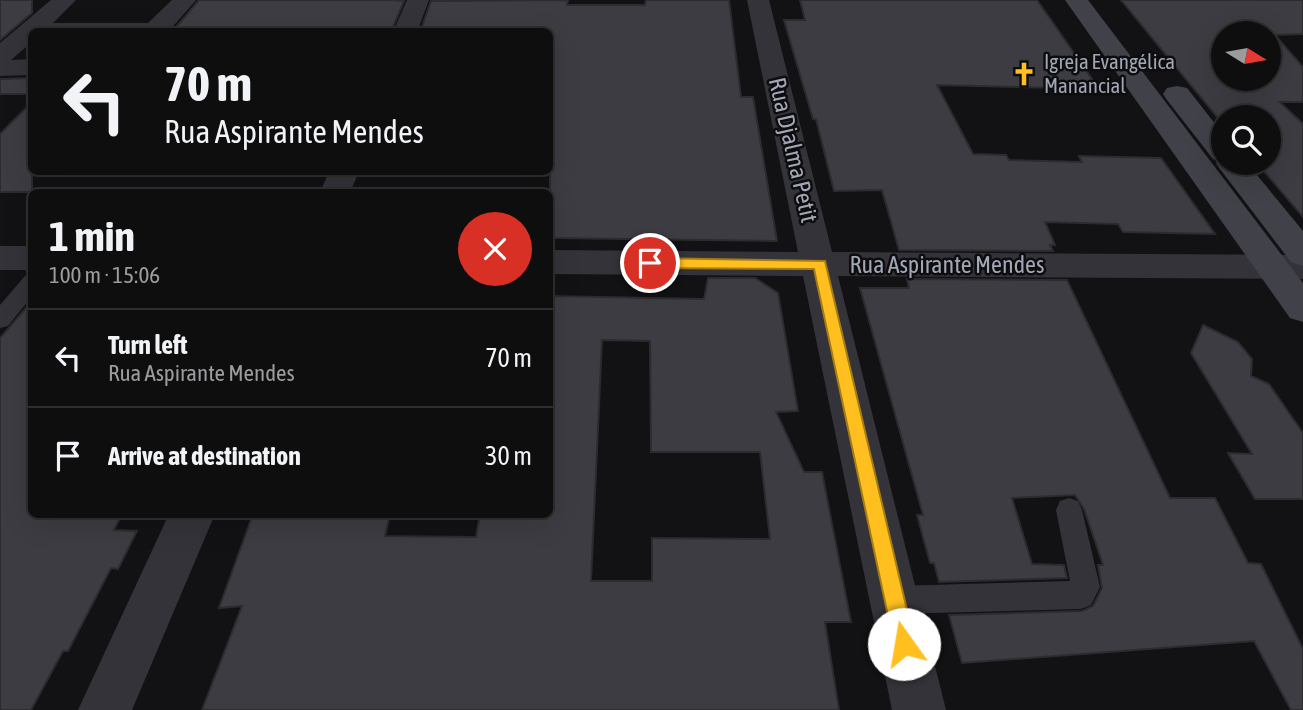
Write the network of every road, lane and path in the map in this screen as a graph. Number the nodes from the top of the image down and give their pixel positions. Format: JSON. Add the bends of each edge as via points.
{"nodes":[{"id":1,"x":65,"y":0,"type":"edge"},
{"id":2,"x":185,"y":0,"type":"edge"},
{"id":3,"x":418,"y":0,"type":"edge"},
{"id":4,"x":758,"y":0,"type":"edge"},
{"id":5,"x":1076,"y":0,"type":"edge"},
{"id":6,"x":1103,"y":0,"type":"edge"},
{"id":7,"x":31,"y":28,"type":"edge"},
{"id":8,"x":156,"y":28,"type":"edge"},
{"id":9,"x":407,"y":28,"type":"edge"},
{"id":10,"x":28,"y":31,"type":"edge"},
{"id":11,"x":0,"y":56,"type":"edge"},
{"id":12,"x":28,"y":67,"type":"edge"},
{"id":13,"x":0,"y":68,"type":"edge"},
{"id":14,"x":1211,"y":138,"type":"edge"},
{"id":15,"x":1239,"y":175,"type":"edge"},
{"id":16,"x":0,"y":258,"type":"edge"},
{"id":17,"x":28,"y":258,"type":"edge"},
{"id":18,"x":553,"y":262,"type":"edge"},
{"id":19,"x":1293,"y":262,"type":"edge"},
{"id":20,"x":820,"y":264,"type":"junction"},
{"id":21,"x":28,"y":286,"type":"edge"},
{"id":22,"x":1303,"y":309,"type":"edge"},
{"id":23,"x":0,"y":320,"type":"edge"},
{"id":24,"x":1069,"y":510,"type":"dead end"},
{"id":25,"x":190,"y":518,"type":"edge"},
{"id":26,"x":895,"y":600,"type":"junction"},
{"id":27,"x":105,"y":710,"type":"edge"},
{"id":28,"x":919,"y":710,"type":"edge"}],
"edges":[{"from":1,"to":7,"type":"street"},
{"from":2,"to":8,"type":"street"},
{"from":3,"to":9,"type":"street"},
{"from":4,"to":20,"type":"street","name":"Rua Djalma Petit"},
{"from":5,"to":19,"type":"main road"},
{"from":6,"to":14,"type":"main road"},
{"from":10,"to":11,"type":"street"},
{"from":12,"to":13,"type":"street"},
{"from":15,"to":19,"type":"main road"},
{"from":16,"to":17,"type":"street"},
{"from":18,"to":20,"type":"street","name":"Rua Aspirante Mendes"},
{"from":19,"to":20,"type":"street","name":"Rua Aspirante Mendes"},
{"from":19,"to":22,"type":"main road"},
{"from":20,"to":26,"type":"street","name":"Rua Djalma Petit"},
{"from":21,"to":23,"type":"lane"},
{"from":24,"to":26,"type":"lane","via":[[1086,587],[1081,595]]},
{"from":25,"to":27,"type":"street"},
{"from":26,"to":28,"type":"street","name":"Rua Djalma Petit"}]}
